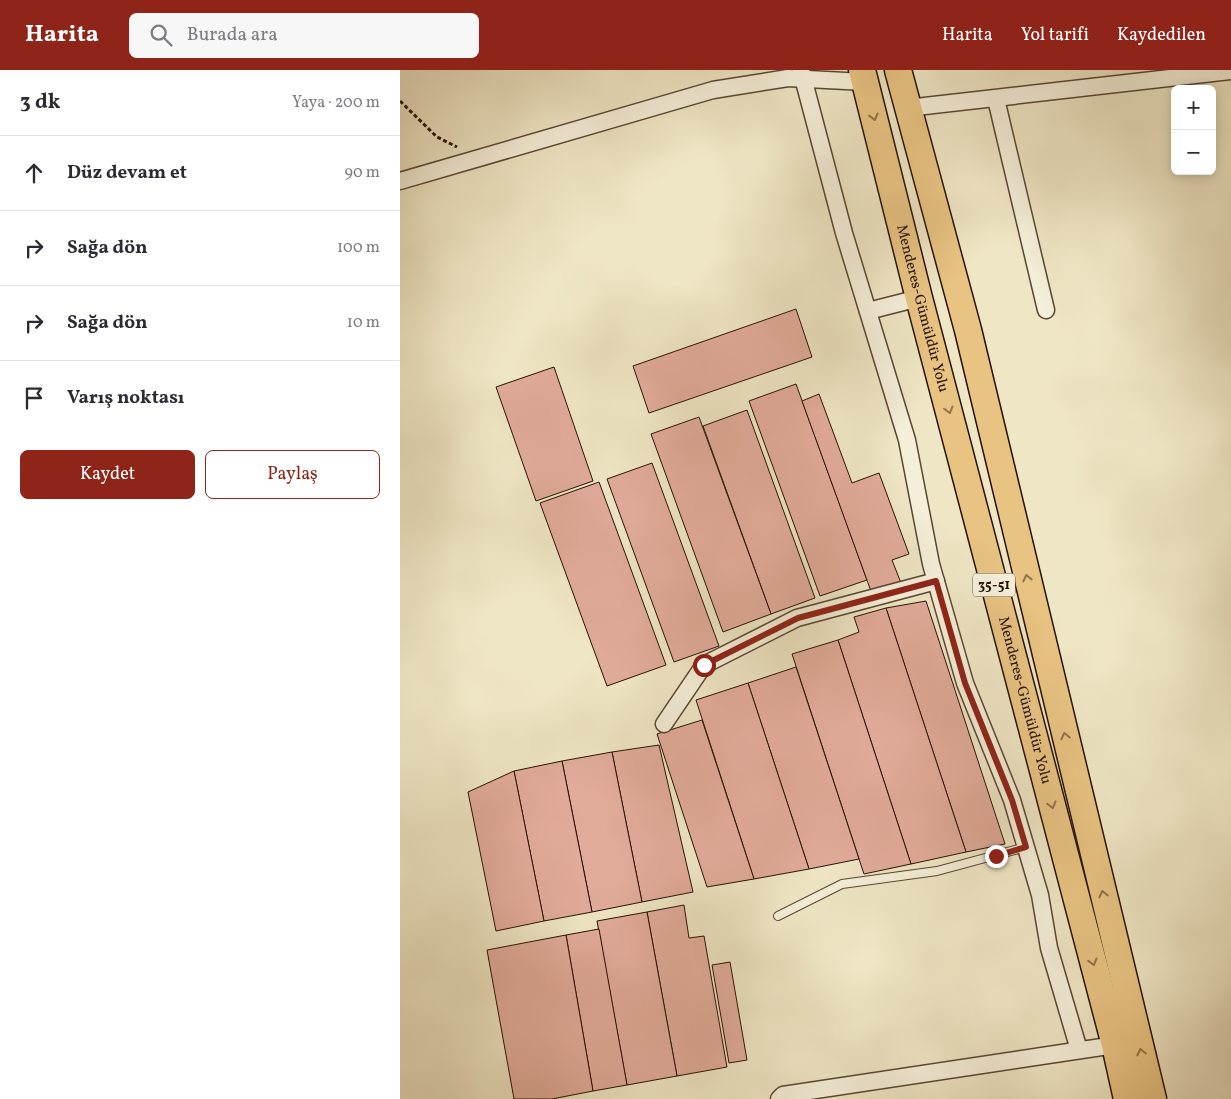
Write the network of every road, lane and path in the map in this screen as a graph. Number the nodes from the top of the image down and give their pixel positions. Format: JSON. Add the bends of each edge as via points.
{"nodes":[{"id":1,"x":898,"y":70,"type":"edge"},
{"id":2,"x":1231,"y":71,"type":"edge"},
{"id":3,"x":801,"y":74,"type":"edge"},
{"id":4,"x":864,"y":76,"type":"edge"},
{"id":5,"x":996,"y":99,"type":"junction"},
{"id":6,"x":400,"y":101,"type":"edge"},
{"id":7,"x":907,"y":108,"type":"junction"},
{"id":8,"x":480,"y":158,"type":"junction"},
{"id":9,"x":400,"y":181,"type":"edge"},
{"id":10,"x":919,"y":298,"type":"junction"},
{"id":11,"x":1046,"y":310,"type":"dead end"},
{"id":12,"x":868,"y":311,"type":"junction"},
{"id":13,"x":936,"y":581,"type":"junction"},
{"id":14,"x":664,"y":724,"type":"dead end"},
{"id":15,"x":1026,"y":847,"type":"junction"},
{"id":16,"x":778,"y":916,"type":"dead end"},
{"id":17,"x":1115,"y":1045,"type":"junction"},
{"id":18,"x":1079,"y":1050,"type":"junction"},
{"id":19,"x":779,"y":1099,"type":"edge"},
{"id":20,"x":1127,"y":1099,"type":"edge"},
{"id":21,"x":1152,"y":1099,"type":"edge"}],
"edges":[{"from":1,"to":7,"type":"main road","name":"Menderes-Gümüldür Yolu","number":"35-51"},
{"from":2,"to":5,"type":"street"},
{"from":3,"to":4,"type":"street"},
{"from":3,"to":8,"type":"street","via":[[714,90]]},
{"from":3,"to":12,"type":"street"},
{"from":4,"to":10,"type":"main road","name":"Menderes-Gümüldür Yolu","number":"35-51","one_way":true},
{"from":5,"to":7,"type":"street"},
{"from":5,"to":11,"type":"street"},
{"from":6,"to":8,"type":"path","via":[[437,137]]},
{"from":21,"to":7,"type":"main road","name":"Menderes-Gümüldür Yolu","number":"35-51","one_way":true,"via":[[968,330]]},
{"from":8,"to":9,"type":"street"},
{"from":10,"to":12,"type":"street"},
{"from":10,"to":17,"type":"main road","name":"Menderes-Gümüldür Yolu","number":"35-51","one_way":true},
{"from":12,"to":13,"type":"street","via":[[907,440]]},
{"from":13,"to":14,"type":"street","via":[[798,618],[704,665]]},
{"from":13,"to":15,"type":"street","via":[[965,683],[1012,800]]},
{"from":15,"to":16,"type":"lane","via":[[937,871],[842,884]]},
{"from":15,"to":18,"type":"street","via":[[1040,895],[1049,948]]},
{"from":17,"to":18,"type":"street"},
{"from":17,"to":20,"type":"main road","name":"Menderes-Gümüldür Yolu","number":"35-51"},
{"from":18,"to":19,"type":"street","via":[[783,1095]]}]}
